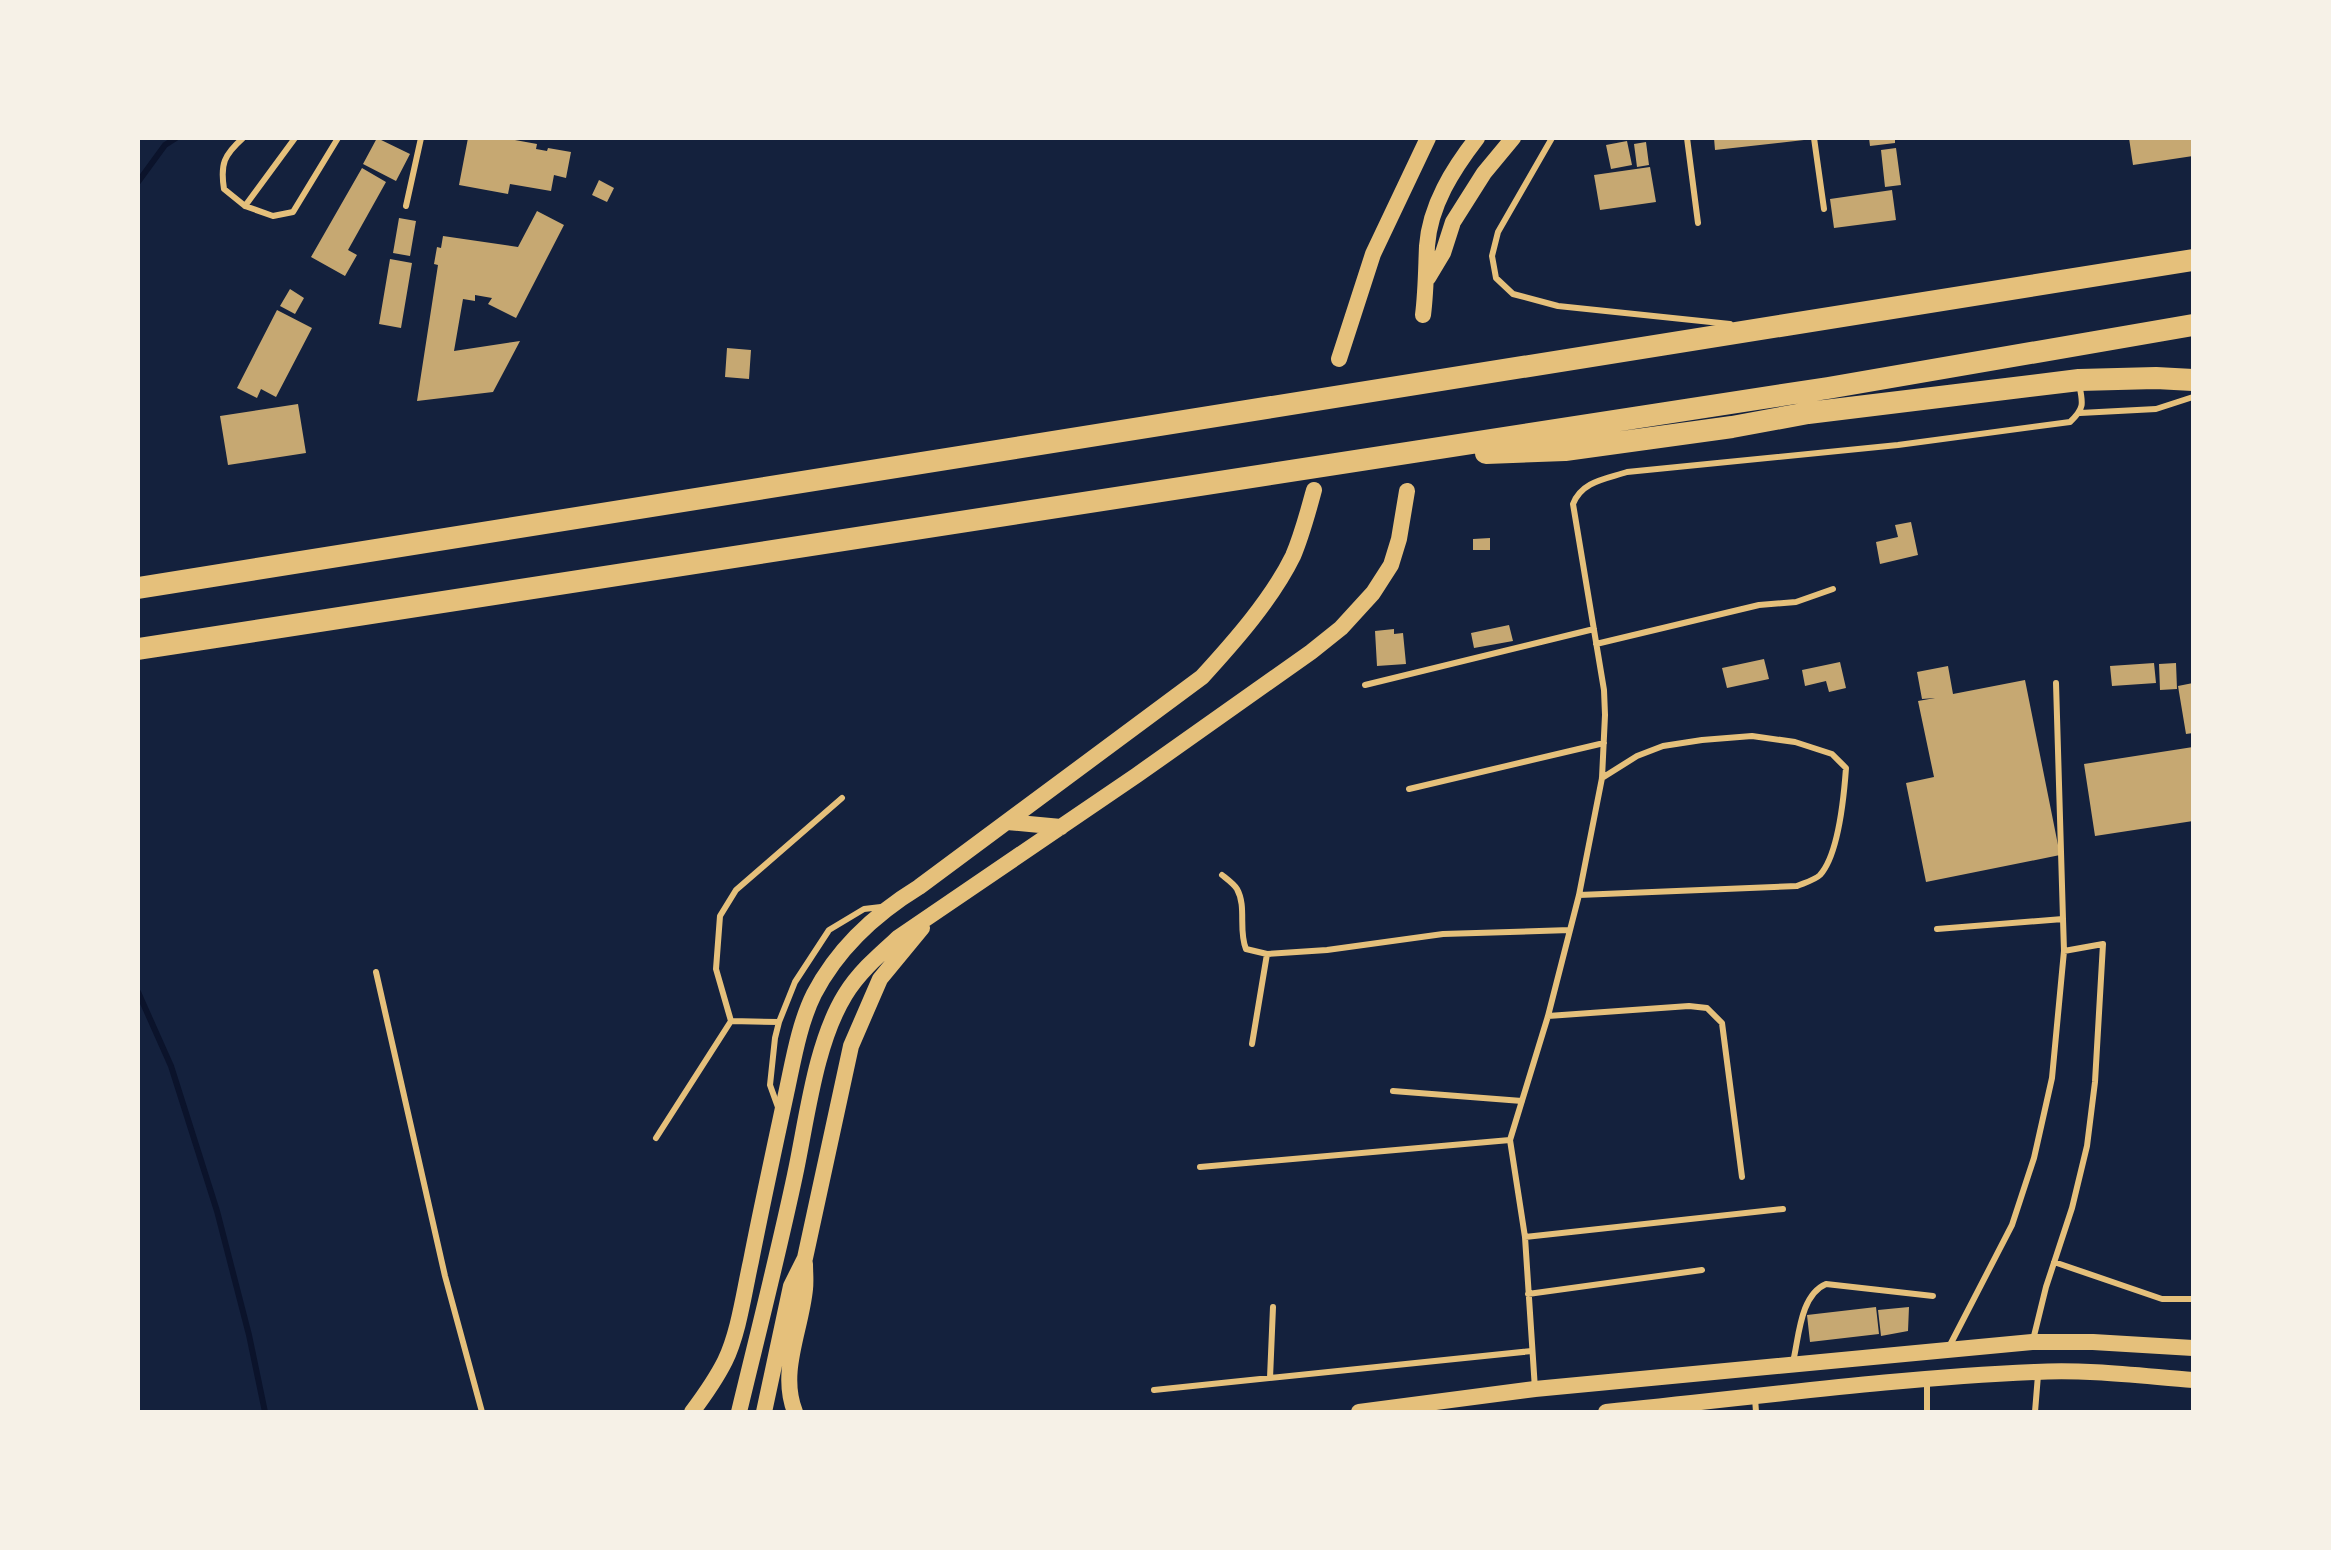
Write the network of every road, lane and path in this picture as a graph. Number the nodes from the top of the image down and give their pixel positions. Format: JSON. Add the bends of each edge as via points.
{"nodes":[{"id":1,"x":243,"y":138,"type":"edge"},
{"id":2,"x":295,"y":138,"type":"edge"},
{"id":3,"x":338,"y":138,"type":"edge"},
{"id":4,"x":421,"y":138,"type":"edge"},
{"id":5,"x":1428,"y":138,"type":"edge"},
{"id":6,"x":1477,"y":138,"type":"edge"},
{"id":7,"x":1513,"y":138,"type":"edge"},
{"id":8,"x":1552,"y":138,"type":"edge"},
{"id":9,"x":1687,"y":138,"type":"edge"},
{"id":10,"x":1814,"y":138,"type":"edge"},
{"id":11,"x":245,"y":206,"type":"junction"},
{"id":12,"x":406,"y":206,"type":"dead end"},
{"id":13,"x":1824,"y":209,"type":"dead end"},
{"id":14,"x":1698,"y":223,"type":"dead end"},
{"id":15,"x":2193,"y":260,"type":"edge"},
{"id":16,"x":1428,"y":279,"type":"junction"},
{"id":17,"x":1423,"y":315,"type":"dead end"},
{"id":18,"x":2193,"y":325,"type":"edge"},
{"id":19,"x":1769,"y":328,"type":"junction"},
{"id":20,"x":1339,"y":359,"type":"dead end"},
{"id":21,"x":2079,"y":380,"type":"junction"},
{"id":22,"x":2193,"y":380,"type":"edge"},
{"id":23,"x":2193,"y":397,"type":"edge"},
{"id":24,"x":2080,"y":413,"type":"junction"},
{"id":25,"x":1441,"y":448,"type":"junction"},
{"id":26,"x":1314,"y":490,"type":"dead end"},
{"id":27,"x":1407,"y":491,"type":"dead end"},
{"id":28,"x":138,"y":588,"type":"edge"},
{"id":29,"x":1833,"y":589,"type":"dead end"},
{"id":30,"x":1594,"y":629,"type":"junction"},
{"id":31,"x":1596,"y":644,"type":"junction"},
{"id":32,"x":138,"y":649,"type":"edge"},
{"id":33,"x":2056,"y":683,"type":"dead end"},
{"id":34,"x":1365,"y":685,"type":"dead end"},
{"id":35,"x":1604,"y":743,"type":"junction"},
{"id":36,"x":1602,"y":778,"type":"junction"},
{"id":37,"x":1409,"y":789,"type":"dead end"},
{"id":38,"x":842,"y":798,"type":"dead end"},
{"id":39,"x":1007,"y":822,"type":"junction"},
{"id":40,"x":1061,"y":827,"type":"junction"},
{"id":41,"x":1222,"y":875,"type":"dead end"},
{"id":42,"x":1579,"y":895,"type":"junction"},
{"id":43,"x":888,"y":906,"type":"junction"},
{"id":44,"x":931,"y":917,"type":"junction"},
{"id":45,"x":2063,"y":919,"type":"junction"},
{"id":46,"x":1937,"y":929,"type":"dead end"},
{"id":47,"x":1570,"y":930,"type":"junction"},
{"id":48,"x":2064,"y":951,"type":"junction"},
{"id":49,"x":1267,"y":954,"type":"junction"},
{"id":50,"x":376,"y":972,"type":"dead end"},
{"id":51,"x":1548,"y":1016,"type":"junction"},
{"id":52,"x":731,"y":1021,"type":"junction"},
{"id":53,"x":779,"y":1022,"type":"junction"},
{"id":54,"x":1252,"y":1044,"type":"dead end"},
{"id":55,"x":1393,"y":1091,"type":"dead end"},
{"id":56,"x":1522,"y":1101,"type":"junction"},
{"id":57,"x":781,"y":1117,"type":"junction"},
{"id":58,"x":656,"y":1138,"type":"dead end"},
{"id":59,"x":1510,"y":1140,"type":"junction"},
{"id":60,"x":1200,"y":1167,"type":"dead end"},
{"id":61,"x":1742,"y":1177,"type":"dead end"},
{"id":62,"x":1783,"y":1209,"type":"dead end"},
{"id":63,"x":1525,"y":1237,"type":"junction"},
{"id":64,"x":805,"y":1258,"type":"junction"},
{"id":65,"x":2054,"y":1262,"type":"junction"},
{"id":66,"x":1702,"y":1270,"type":"dead end"},
{"id":67,"x":1528,"y":1294,"type":"junction"},
{"id":68,"x":1933,"y":1296,"type":"dead end"},
{"id":69,"x":2193,"y":1299,"type":"edge"},
{"id":70,"x":1273,"y":1307,"type":"dead end"},
{"id":71,"x":2032,"y":1342,"type":"junction"},
{"id":72,"x":2193,"y":1348,"type":"edge"},
{"id":73,"x":1947,"y":1350,"type":"junction"},
{"id":74,"x":1532,"y":1351,"type":"junction"},
{"id":75,"x":1792,"y":1365,"type":"junction"},
{"id":76,"x":2038,"y":1372,"type":"junction"},
{"id":77,"x":1270,"y":1378,"type":"junction"},
{"id":78,"x":1927,"y":1380,"type":"junction"},
{"id":79,"x":2193,"y":1380,"type":"edge"},
{"id":80,"x":1535,"y":1389,"type":"junction"},
{"id":81,"x":1154,"y":1390,"type":"dead end"},
{"id":82,"x":1756,"y":1405,"type":"edge"},
{"id":83,"x":1670,"y":1409,"type":"edge"},
{"id":84,"x":482,"y":1412,"type":"edge"},
{"id":85,"x":692,"y":1412,"type":"edge"},
{"id":86,"x":739,"y":1412,"type":"edge"},
{"id":87,"x":764,"y":1412,"type":"edge"},
{"id":88,"x":795,"y":1412,"type":"edge"},
{"id":89,"x":1359,"y":1412,"type":"edge"},
{"id":90,"x":1606,"y":1412,"type":"edge"},
{"id":91,"x":1927,"y":1412,"type":"edge"},
{"id":92,"x":2035,"y":1412,"type":"edge"}],
"edges":[{"from":1,"to":11,"type":"lane","via":[[227,152],[222,173],[224,189]]},
{"from":2,"to":11,"type":"lane"},
{"from":3,"to":11,"type":"lane","via":[[293,212],[273,216]]},
{"from":4,"to":12,"type":"lane"},
{"from":5,"to":20,"type":"main road","via":[[1373,254]]},
{"from":6,"to":16,"type":"main road","via":[[1451,175],[1434,213],[1427,244]]},
{"from":7,"to":16,"type":"main road","via":[[1453,222]]},
{"from":8,"to":19,"type":"lane","via":[[1498,232],[1492,256],[1496,278],[1513,294],[1558,306]]},
{"from":9,"to":14,"type":"lane"},
{"from":10,"to":13,"type":"lane"},
{"from":15,"to":19,"type":"highway"},
{"from":16,"to":17,"type":"main road"},
{"from":18,"to":25,"type":"highway"},
{"from":19,"to":28,"type":"highway"},
{"from":21,"to":22,"type":"highway"},
{"from":21,"to":24,"type":"lane"},
{"from":21,"to":25,"type":"highway","via":[[1565,450],[1477,453]]},
{"from":23,"to":24,"type":"lane","via":[[2156,409]]},
{"from":24,"to":30,"type":"lane","via":[[2070,422],[1627,472],[1586,485],[1573,504]]},
{"from":25,"to":32,"type":"highway"},
{"from":26,"to":39,"type":"main road","via":[[1292,558],[1233,643],[1202,677]]},
{"from":27,"to":40,"type":"main road","via":[[1391,565],[1341,628]]},
{"from":29,"to":31,"type":"lane","via":[[1796,602],[1759,605]]},
{"from":30,"to":31,"type":"lane"},
{"from":30,"to":34,"type":"lane"},
{"from":31,"to":35,"type":"lane","via":[[1604,690]]},
{"from":33,"to":45,"type":"lane"},
{"from":35,"to":36,"type":"lane"},
{"from":35,"to":37,"type":"lane"},
{"from":36,"to":42,"type":"lane"},
{"from":36,"to":42,"type":"lane","via":[[1663,746],[1752,736],[1832,754],[1846,768],[1830,860],[1818,877],[1797,886]]},
{"from":38,"to":52,"type":"lane","via":[[736,890],[720,916],[716,969]]},
{"from":39,"to":40,"type":"main road"},
{"from":39,"to":43,"type":"main road"},
{"from":40,"to":44,"type":"main road"},
{"from":41,"to":49,"type":"lane","via":[[1236,888],[1246,949]]},
{"from":42,"to":47,"type":"lane"},
{"from":43,"to":53,"type":"lane","via":[[864,909],[829,930],[795,982]]},
{"from":43,"to":57,"type":"main road","via":[[860,931],[813,996]]},
{"from":44,"to":64,"type":"main road","via":[[880,979],[851,1046]]},
{"from":44,"to":86,"type":"main road","via":[[865,967],[829,1028]]},
{"from":45,"to":46,"type":"lane"},
{"from":45,"to":48,"type":"lane"},
{"from":47,"to":49,"type":"lane","via":[[1443,934]]},
{"from":47,"to":51,"type":"lane"},
{"from":48,"to":65,"type":"lane","via":[[2103,944],[2087,1146]]},
{"from":48,"to":73,"type":"lane","via":[[2052,1078],[2034,1158],[2012,1225]]},
{"from":49,"to":54,"type":"lane"},
{"from":50,"to":84,"type":"lane","via":[[445,1276]]},
{"from":51,"to":56,"type":"lane"},
{"from":51,"to":61,"type":"lane","via":[[1707,1008],[1722,1023]]},
{"from":52,"to":53,"type":"lane"},
{"from":52,"to":58,"type":"lane"},
{"from":53,"to":57,"type":"lane","via":[[770,1085]]},
{"from":55,"to":56,"type":"lane"},
{"from":56,"to":59,"type":"lane"},
{"from":57,"to":85,"type":"main road","via":[[726,1359]]},
{"from":59,"to":60,"type":"lane"},
{"from":59,"to":63,"type":"lane"},
{"from":62,"to":63,"type":"lane"},
{"from":63,"to":67,"type":"lane"},
{"from":64,"to":87,"type":"main road","via":[[791,1286]]},
{"from":64,"to":88,"type":"main road","via":[[805,1289],[789,1377]]},
{"from":65,"to":69,"type":"lane","via":[[2162,1299]]},
{"from":65,"to":71,"type":"lane"},
{"from":66,"to":67,"type":"lane"},
{"from":67,"to":74,"type":"lane"},
{"from":68,"to":75,"type":"lane","via":[[1820,1286],[1805,1308]]},
{"from":70,"to":77,"type":"lane"},
{"from":71,"to":72,"type":"main road"},
{"from":71,"to":73,"type":"main road"},
{"from":73,"to":75,"type":"main road"},
{"from":74,"to":77,"type":"lane"},
{"from":74,"to":80,"type":"lane"},
{"from":75,"to":80,"type":"main road"},
{"from":76,"to":78,"type":"main road"},
{"from":76,"to":79,"type":"main road"},
{"from":76,"to":92,"type":"lane"},
{"from":77,"to":81,"type":"lane"},
{"from":78,"to":82,"type":"main road"},
{"from":78,"to":91,"type":"lane"},
{"from":80,"to":89,"type":"main road"},
{"from":82,"to":83,"type":"main road"},
{"from":83,"to":90,"type":"main road"}]}
